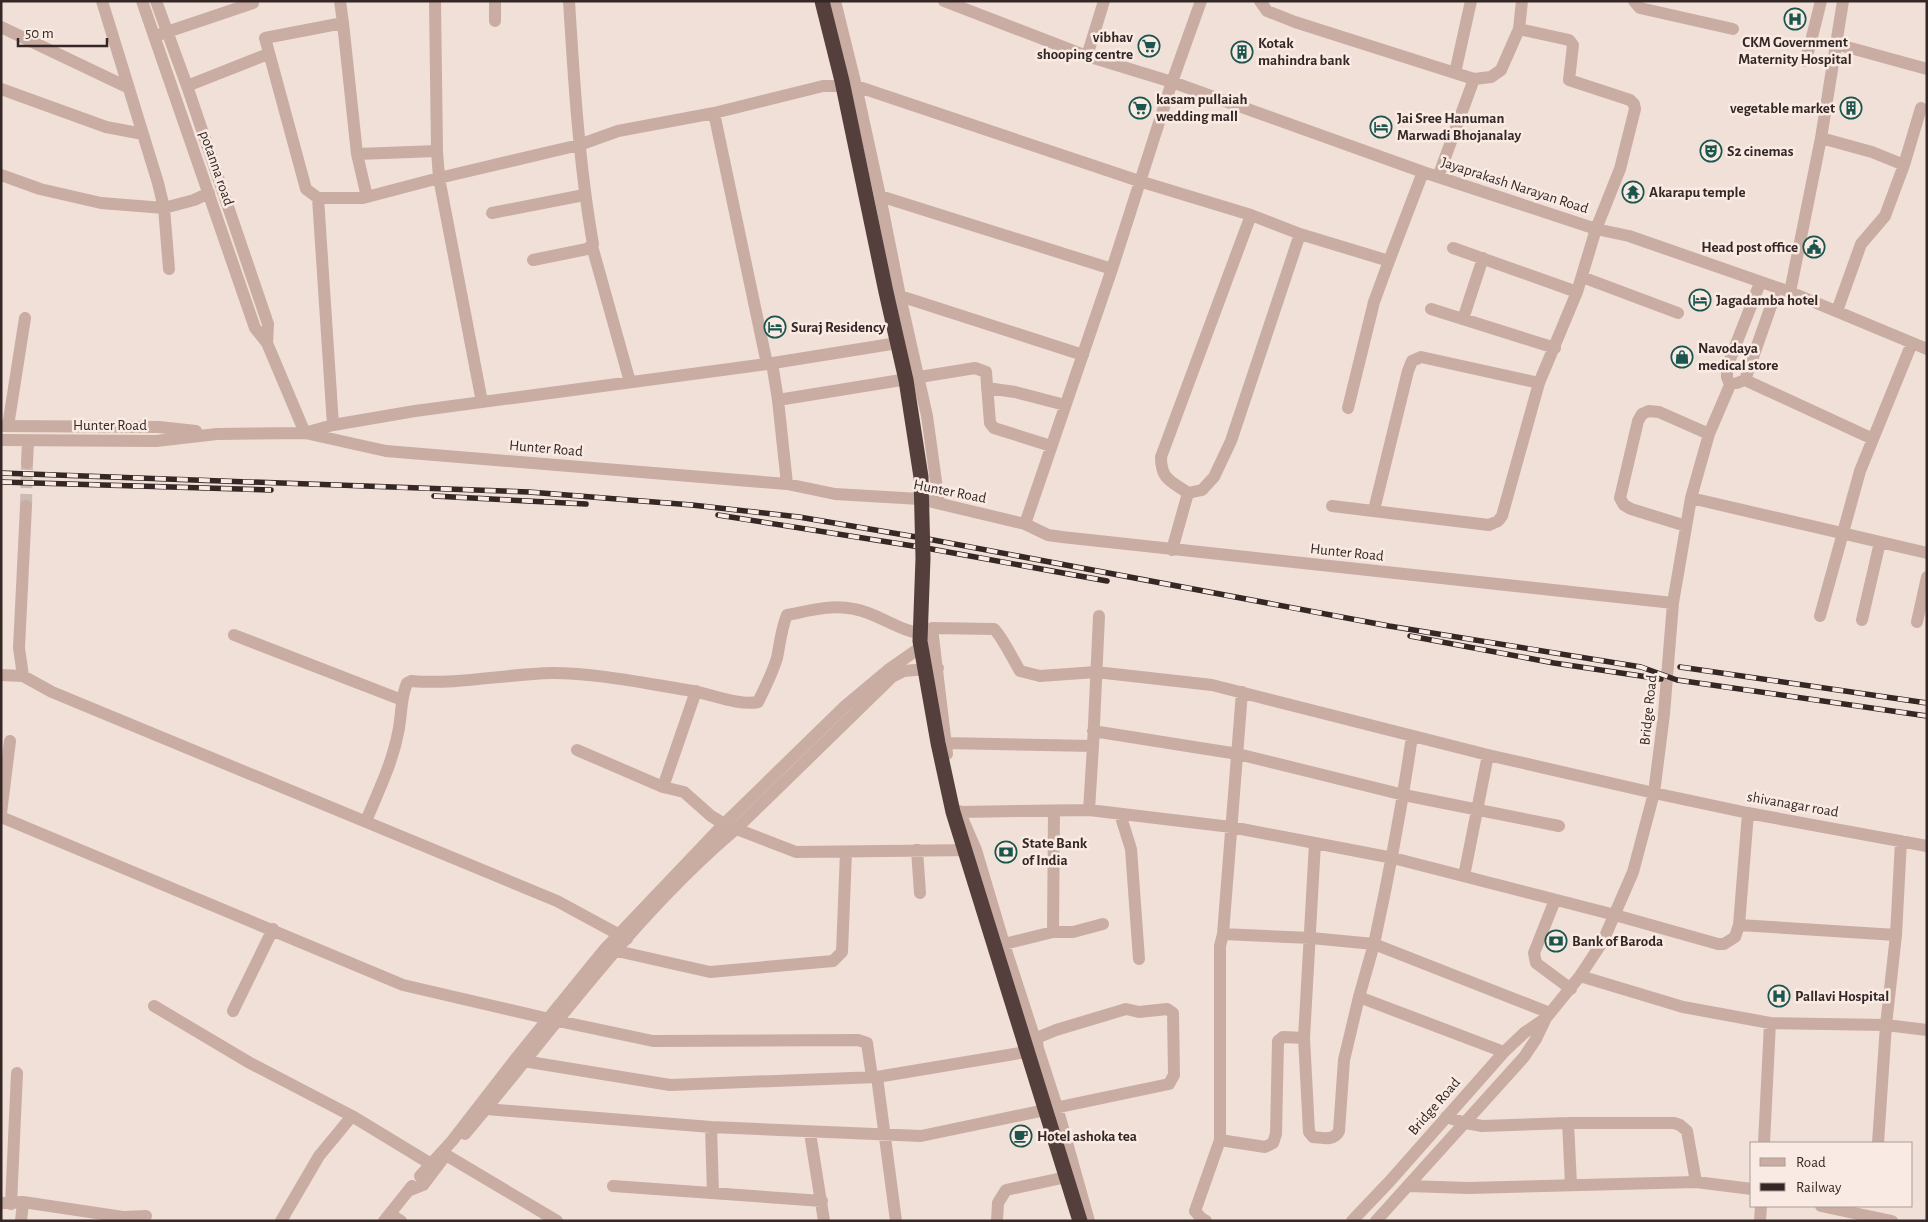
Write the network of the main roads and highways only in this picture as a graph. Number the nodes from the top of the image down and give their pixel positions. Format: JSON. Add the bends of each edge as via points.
{"nodes":[{"id":1,"x":822,"y":1,"type":"edge"},
{"id":2,"x":1080,"y":1221,"type":"edge"}],
"edges":[{"from":1,"to":2,"type":"highway","bridge":true,"via":[[906,380],[921,476],[921,646],[938,743],[953,812]]}]}
